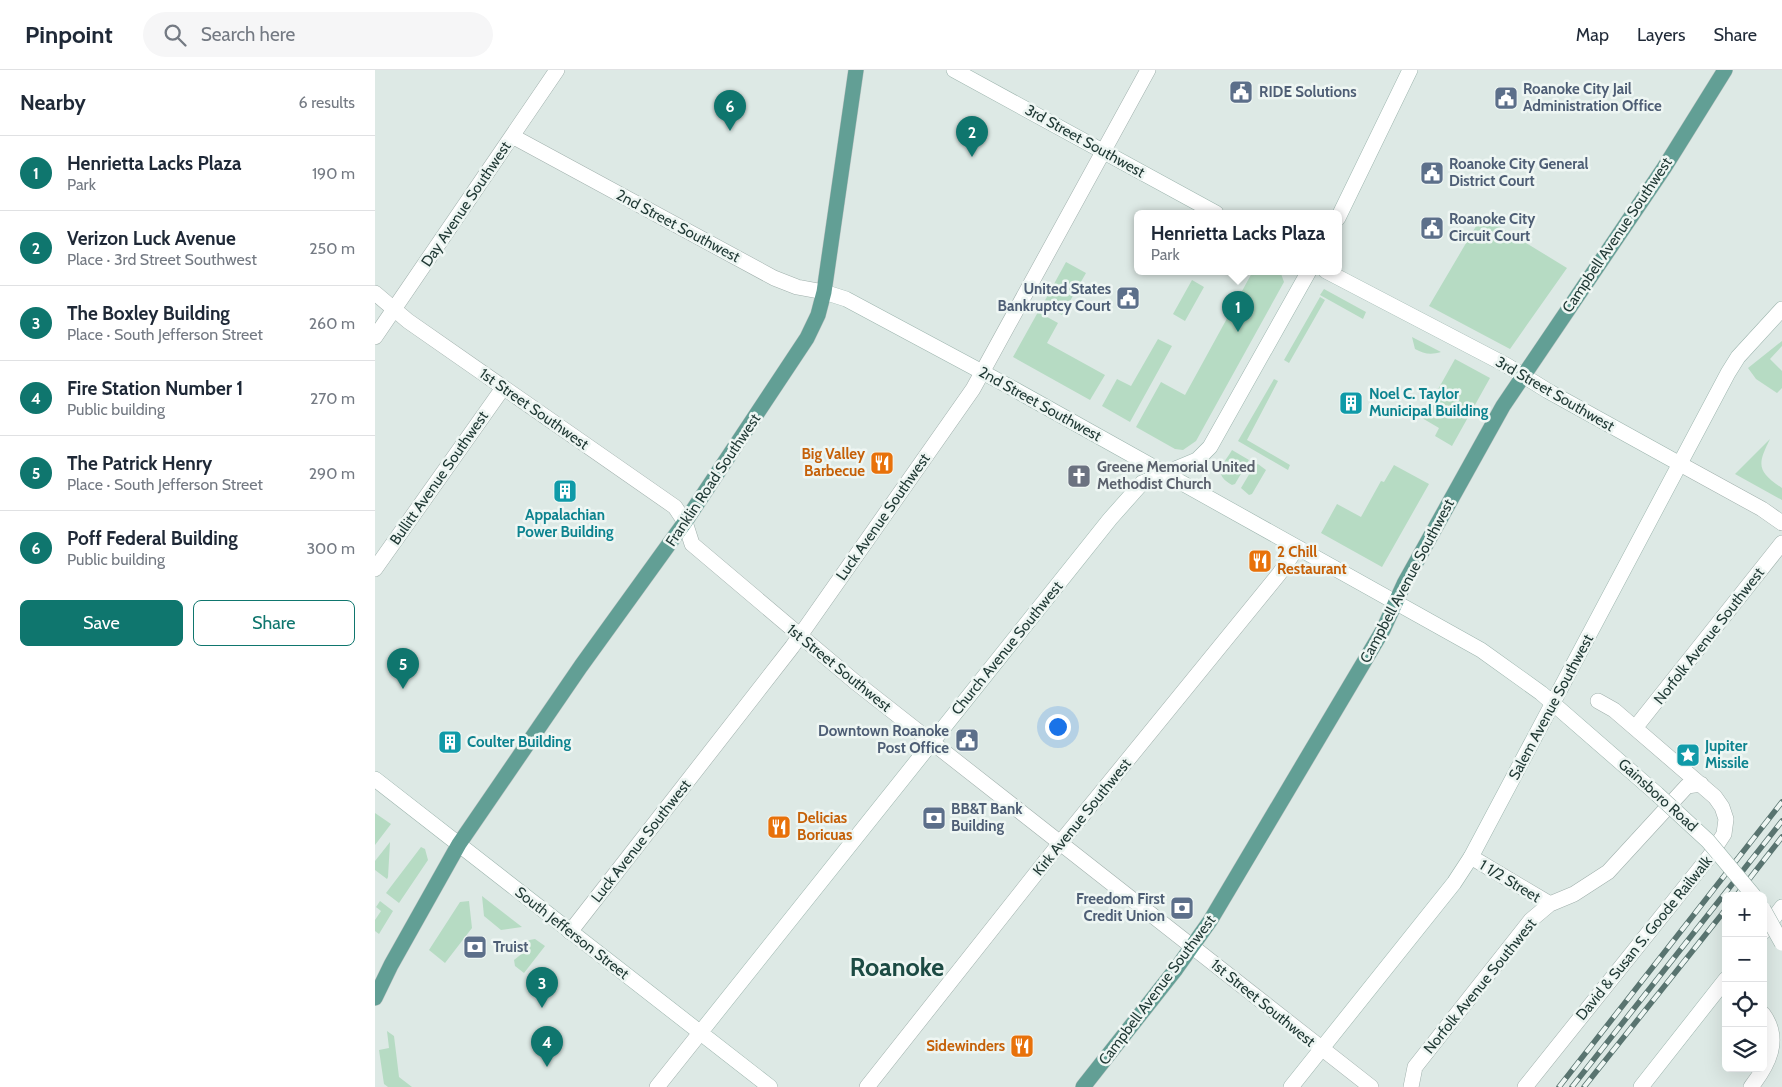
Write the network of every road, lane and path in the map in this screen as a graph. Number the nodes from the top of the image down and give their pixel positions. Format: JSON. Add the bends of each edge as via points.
{"nodes":[{"id":1,"x":557,"y":70,"type":"edge"},
{"id":2,"x":856,"y":70,"type":"edge"},
{"id":3,"x":955,"y":70,"type":"edge"},
{"id":4,"x":1148,"y":70,"type":"edge"},
{"id":5,"x":1410,"y":70,"type":"edge"},
{"id":6,"x":1725,"y":70,"type":"edge"},
{"id":7,"x":512,"y":136,"type":"junction"},
{"id":8,"x":1104,"y":152,"type":"junction"},
{"id":9,"x":1210,"y":210,"type":"edge"},
{"id":10,"x":1342,"y":210,"type":"edge"},
{"id":11,"x":1307,"y":275,"type":"edge"},
{"id":12,"x":1334,"y":275,"type":"edge"},
{"id":13,"x":824,"y":292,"type":"junction"},
{"id":14,"x":375,"y":293,"type":"edge"},
{"id":15,"x":1782,"y":309,"type":"edge"},
{"id":16,"x":395,"y":310,"type":"junction"},
{"id":17,"x":375,"y":337,"type":"edge"},
{"id":18,"x":982,"y":372,"type":"junction"},
{"id":19,"x":1522,"y":376,"type":"junction"},
{"id":20,"x":503,"y":388,"type":"junction"},
{"id":21,"x":1680,"y":464,"type":"junction"},
{"id":22,"x":1165,"y":473,"type":"junction"},
{"id":23,"x":685,"y":522,"type":"junction"},
{"id":24,"x":1782,"y":523,"type":"edge"},
{"id":25,"x":1782,"y":543,"type":"edge"},
{"id":26,"x":1297,"y":548,"type":"junction"},
{"id":27,"x":375,"y":569,"type":"edge"},
{"id":28,"x":1395,"y":602,"type":"junction"},
{"id":29,"x":800,"y":636,"type":"junction"},
{"id":30,"x":1597,"y":701,"type":"dead end"},
{"id":31,"x":1553,"y":702,"type":"junction"},
{"id":32,"x":1635,"y":728,"type":"junction"},
{"id":33,"x":933,"y":742,"type":"junction"},
{"id":34,"x":375,"y":779,"type":"edge"},
{"id":35,"x":1701,"y":784,"type":"junction"},
{"id":36,"x":1061,"y":843,"type":"junction"},
{"id":37,"x":459,"y":844,"type":"junction"},
{"id":38,"x":1471,"y":857,"type":"junction"},
{"id":39,"x":1751,"y":892,"type":"edge"},
{"id":40,"x":1550,"y":904,"type":"junction"},
{"id":41,"x":1782,"y":907,"type":"edge"},
{"id":42,"x":1767,"y":916,"type":"edge"},
{"id":43,"x":1767,"y":927,"type":"edge"},
{"id":44,"x":570,"y":932,"type":"junction"},
{"id":45,"x":1782,"y":943,"type":"edge"},
{"id":46,"x":1192,"y":947,"type":"junction"},
{"id":47,"x":1724,"y":982,"type":"edge"},
{"id":48,"x":375,"y":998,"type":"edge"},
{"id":49,"x":1767,"y":1021,"type":"edge"},
{"id":50,"x":700,"y":1033,"type":"junction"},
{"id":51,"x":1321,"y":1050,"type":"junction"},
{"id":52,"x":657,"y":1087,"type":"edge"},
{"id":53,"x":770,"y":1087,"type":"edge"},
{"id":54,"x":867,"y":1087,"type":"edge"},
{"id":55,"x":1083,"y":1087,"type":"edge"},
{"id":56,"x":1291,"y":1087,"type":"edge"},
{"id":57,"x":1371,"y":1087,"type":"edge"},
{"id":58,"x":1411,"y":1087,"type":"edge"},
{"id":59,"x":1525,"y":1087,"type":"edge"},
{"id":60,"x":1641,"y":1087,"type":"edge"},
{"id":61,"x":1751,"y":1087,"type":"edge"}],
"edges":[{"from":1,"to":7,"type":"street","name":"Day Avenue Southwest"},
{"from":2,"to":13,"type":"main road","name":"Franklin Road Southwest"},
{"from":3,"to":8,"type":"street","name":"3rd Street Southwest"},
{"from":4,"to":8,"type":"street","name":"Luck Avenue Southwest"},
{"from":5,"to":10,"type":"street"},
{"from":6,"to":19,"type":"main road","name":"Campbell Avenue Southwest","via":[[1663,168]]},
{"from":7,"to":13,"type":"street","name":"2nd Street Southwest","via":[[774,278]]},
{"from":7,"to":16,"type":"street","name":"Day Avenue Southwest"},
{"from":8,"to":9,"type":"street","name":"3rd Street Southwest"},
{"from":8,"to":18,"type":"street","name":"Luck Avenue Southwest"},
{"from":11,"to":22,"type":"street","name":"Church Avenue Southwest","via":[[1210,447],[1197,460]]},
{"from":12,"to":19,"type":"street","name":"3rd Street Southwest"},
{"from":13,"to":18,"type":"street","name":"2nd Street Southwest","via":[[846,299]]},
{"from":13,"to":23,"type":"main road","name":"Franklin Road Southwest","via":[[819,316],[794,360]]},
{"from":14,"to":16,"type":"street","name":"1st Street Southwest"},
{"from":15,"to":21,"type":"street","name":"Salem Avenue Southwest","via":[[1738,357]]},
{"from":16,"to":17,"type":"street","name":"Day Avenue Southwest"},
{"from":16,"to":20,"type":"street","name":"1st Street Southwest"},
{"from":18,"to":22,"type":"street","name":"2nd Street Southwest"},
{"from":18,"to":29,"type":"street","name":"Luck Avenue Southwest"},
{"from":19,"to":21,"type":"street","name":"3rd Street Southwest"},
{"from":19,"to":28,"type":"main road","name":"Campbell Avenue Southwest"},
{"from":20,"to":23,"type":"street","name":"1st Street Southwest","via":[[675,507]]},
{"from":20,"to":27,"type":"street","name":"Bullitt Avenue Southwest"},
{"from":21,"to":24,"type":"street","name":"3rd Street Southwest"},
{"from":21,"to":31,"type":"street","name":"Salem Avenue Southwest"},
{"from":22,"to":26,"type":"street","name":"2nd Street Southwest"},
{"from":22,"to":33,"type":"street","name":"Church Avenue Southwest","via":[[1142,483],[1110,519]]},
{"from":23,"to":29,"type":"street","name":"1st Street Southwest","via":[[692,544]]},
{"from":23,"to":37,"type":"main road","name":"Franklin Road Southwest"},
{"from":25,"to":32,"type":"street","name":"Norfolk Avenue Southwest"},
{"from":26,"to":28,"type":"street","name":"2nd Street Southwest"},
{"from":26,"to":36,"type":"street","name":"Kirk Avenue Southwest"},
{"from":28,"to":31,"type":"street","name":"2nd Street Southwest","via":[[1503,664]]},
{"from":28,"to":46,"type":"main road","name":"Campbell Avenue Southwest","via":[[1383,630],[1210,922]]},
{"from":29,"to":33,"type":"street","name":"1st Street Southwest"},
{"from":29,"to":44,"type":"street","name":"Luck Avenue Southwest"},
{"from":30,"to":32,"type":"street","via":[[1614,710]]},
{"from":31,"to":38,"type":"street","name":"Salem Avenue Southwest"},
{"from":31,"to":39,"type":"street","name":"Gainsboro Road","bridge":true,"via":[[1708,841]]},
{"from":32,"to":35,"type":"street"},
{"from":33,"to":36,"type":"street","name":"1st Street Southwest"},
{"from":33,"to":50,"type":"street","name":"Church Avenue Southwest"},
{"from":34,"to":37,"type":"street","name":"South Jefferson Street"},
{"from":35,"to":40,"type":"street","name":"Norfolk Avenue Southwest","via":[[1687,786],[1608,872],[1574,894]]},
{"from":35,"to":59,"type":"street","name":"David & Susan S. Goode Railwalk","via":[[1715,796],[1726,819],[1723,834],[1709,858]]},
{"from":36,"to":46,"type":"street","name":"1st Street Southwest"},
{"from":36,"to":54,"type":"street","name":"Kirk Avenue Southwest"},
{"from":37,"to":44,"type":"street","name":"South Jefferson Street"},
{"from":37,"to":48,"type":"main road","name":"Franklin Road Southwest"},
{"from":38,"to":40,"type":"street","name":"1 1/2 Street"},
{"from":38,"to":51,"type":"street","name":"Salem Avenue Southwest","via":[[1454,883]]},
{"from":40,"to":58,"type":"street","name":"Norfolk Avenue Southwest","via":[[1531,920],[1415,1067]]},
{"from":41,"to":43,"type":"street"},
{"from":42,"to":45,"type":"street","bridge":true},
{"from":44,"to":50,"type":"street","name":"South Jefferson Street"},
{"from":46,"to":51,"type":"street","name":"1st Street Southwest"},
{"from":46,"to":55,"type":"main road","name":"Campbell Avenue Southwest"},
{"from":47,"to":60,"type":"street"},
{"from":49,"to":61,"type":"street","via":[[1773,1032],[1770,1058]]},
{"from":50,"to":52,"type":"street","name":"Church Avenue Southwest"},
{"from":50,"to":53,"type":"street","name":"South Jefferson Street"},
{"from":51,"to":56,"type":"street","name":"Salem Avenue Southwest"},
{"from":51,"to":57,"type":"street","name":"1st Street Southwest"}]}
